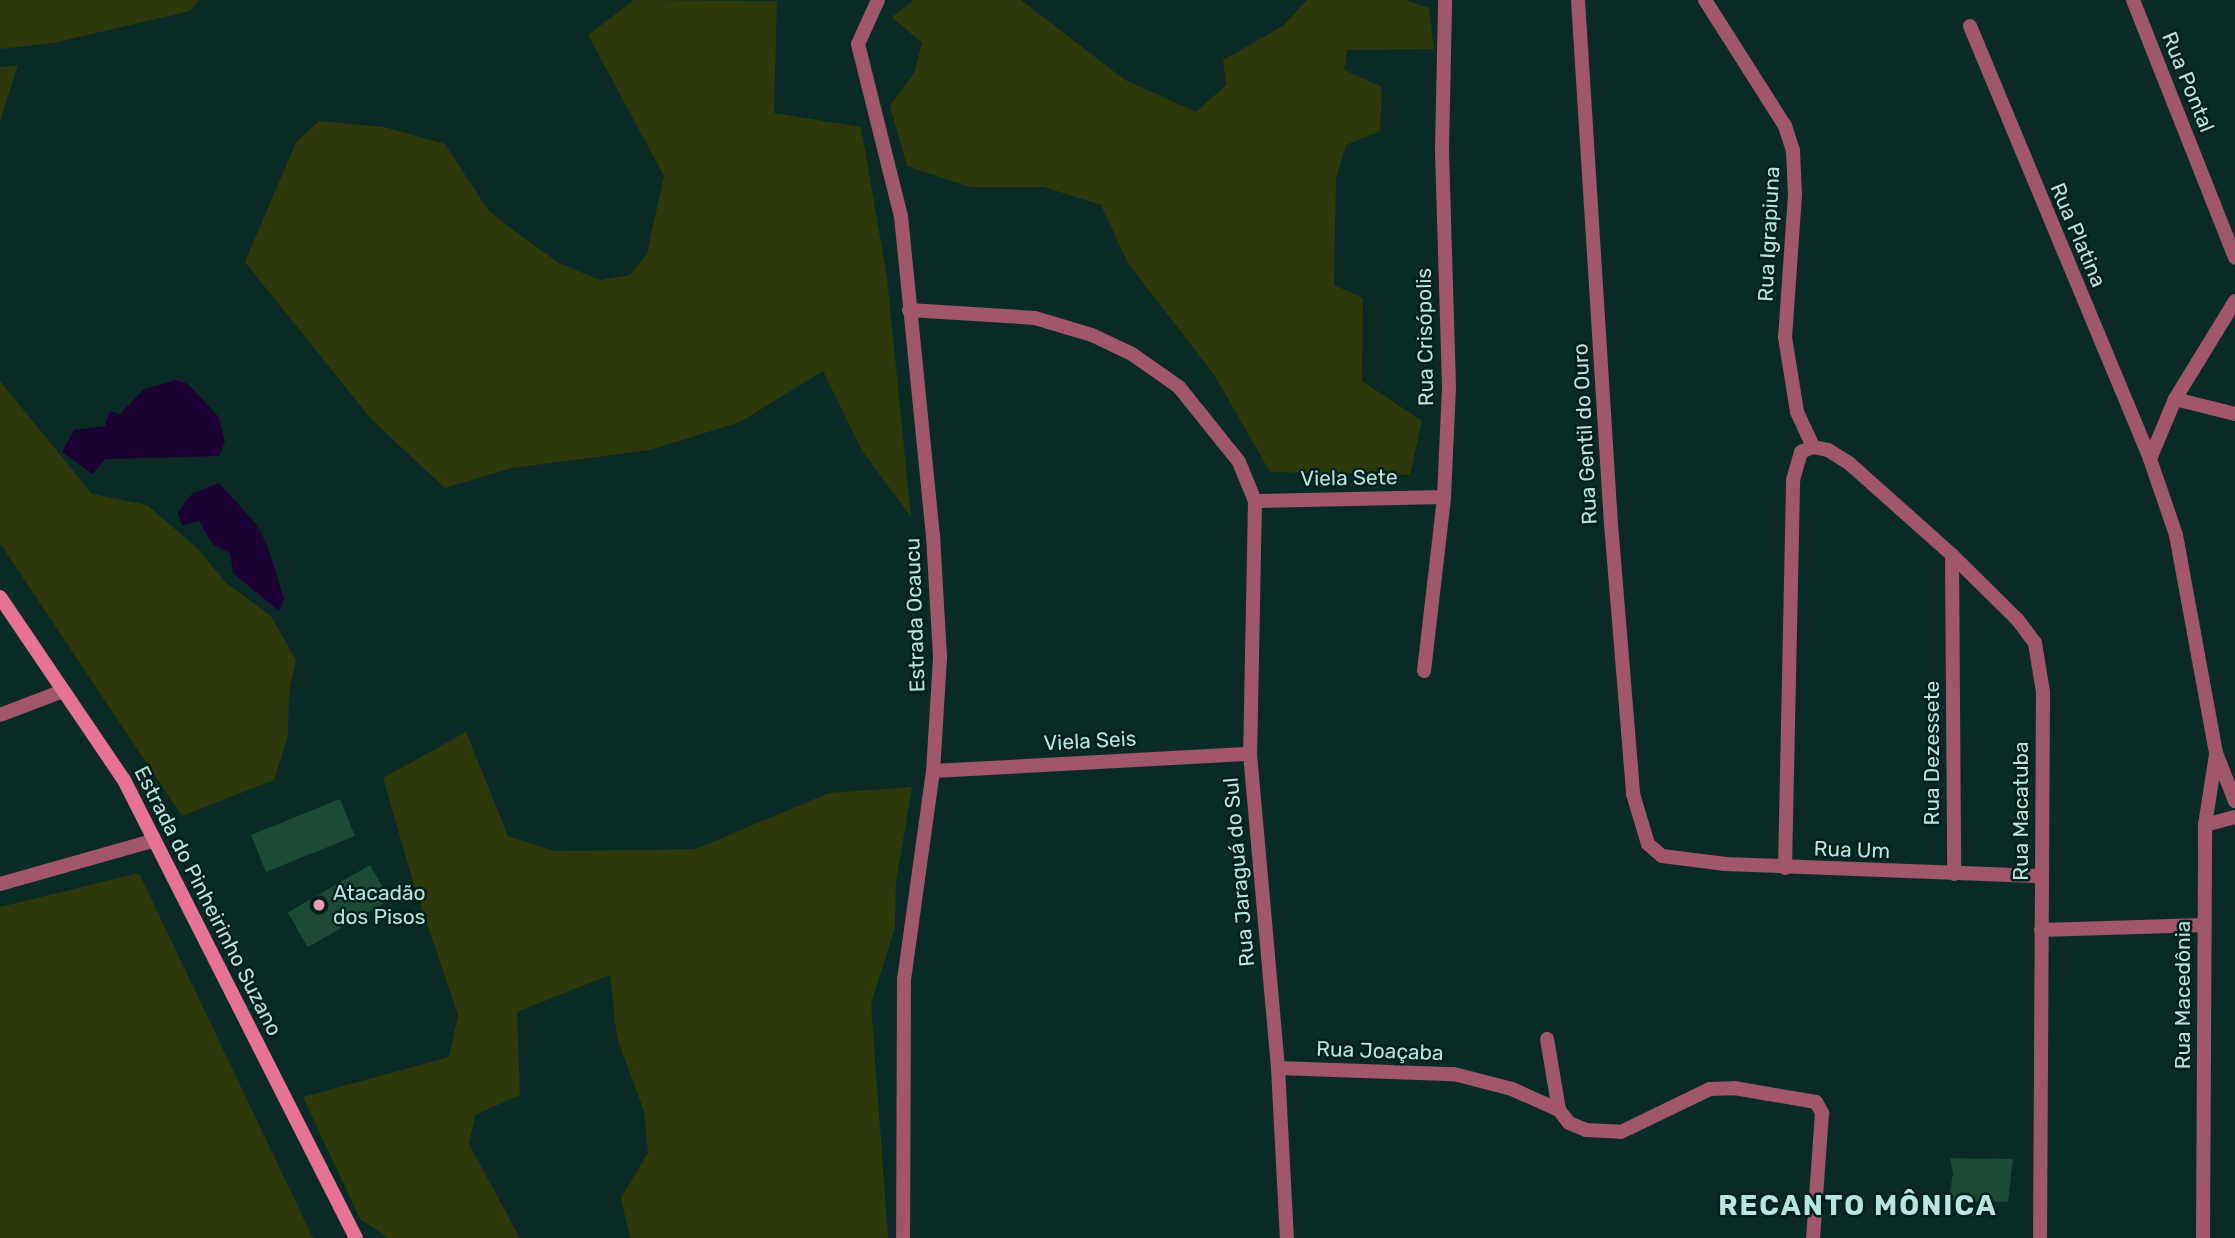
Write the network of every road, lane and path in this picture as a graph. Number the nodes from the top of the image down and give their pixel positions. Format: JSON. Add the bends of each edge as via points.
{"nodes":[{"id":1,"x":878,"y":0,"type":"edge"},
{"id":2,"x":1445,"y":0,"type":"edge"},
{"id":3,"x":1578,"y":0,"type":"edge"},
{"id":4,"x":1705,"y":0,"type":"edge"},
{"id":5,"x":2133,"y":0,"type":"edge"},
{"id":6,"x":1970,"y":26,"type":"dead end"},
{"id":7,"x":2235,"y":258,"type":"edge"},
{"id":8,"x":2235,"y":302,"type":"edge"},
{"id":9,"x":909,"y":310,"type":"junction"},
{"id":10,"x":2175,"y":399,"type":"junction"},
{"id":11,"x":2235,"y":414,"type":"edge"},
{"id":12,"x":1813,"y":447,"type":"junction"},
{"id":13,"x":2150,"y":459,"type":"junction"},
{"id":14,"x":1444,"y":497,"type":"junction"},
{"id":15,"x":1255,"y":501,"type":"junction"},
{"id":16,"x":1952,"y":555,"type":"junction"},
{"id":17,"x":0,"y":597,"type":"edge"},
{"id":18,"x":1424,"y":671,"type":"dead end"},
{"id":19,"x":63,"y":691,"type":"junction"},
{"id":20,"x":0,"y":715,"type":"edge"},
{"id":21,"x":1250,"y":754,"type":"junction"},
{"id":22,"x":2216,"y":754,"type":"junction"},
{"id":23,"x":933,"y":771,"type":"junction"},
{"id":24,"x":2235,"y":801,"type":"edge"},
{"id":25,"x":2235,"y":817,"type":"edge"},
{"id":26,"x":2205,"y":825,"type":"junction"},
{"id":27,"x":152,"y":841,"type":"junction"},
{"id":28,"x":1662,"y":856,"type":"joint"},
{"id":29,"x":1785,"y":869,"type":"junction"},
{"id":30,"x":1954,"y":874,"type":"junction"},
{"id":31,"x":2042,"y":876,"type":"junction"},
{"id":32,"x":0,"y":884,"type":"edge"},
{"id":33,"x":2204,"y":925,"type":"junction"},
{"id":34,"x":2041,"y":930,"type":"junction"},
{"id":35,"x":1547,"y":1039,"type":"dead end"},
{"id":36,"x":1278,"y":1068,"type":"junction"},
{"id":37,"x":1559,"y":1110,"type":"junction"},
{"id":38,"x":356,"y":1238,"type":"edge"},
{"id":39,"x":903,"y":1238,"type":"edge"},
{"id":40,"x":1287,"y":1238,"type":"edge"},
{"id":41,"x":1813,"y":1238,"type":"edge"},
{"id":42,"x":2040,"y":1238,"type":"edge"},
{"id":43,"x":2203,"y":1238,"type":"edge"}],
"edges":[{"from":1,"to":9,"type":"street","name":"Estrada Ocaucu","via":[[858,44],[901,216]]},
{"from":2,"to":14,"type":"street","name":"Rua Crisópolis","via":[[1442,149],[1449,387]]},
{"from":3,"to":28,"type":"street","name":"Rua Gentil do Ouro","via":[[1633,794],[1648,844]]},
{"from":4,"to":12,"type":"street","name":"Rua Igrapiuna","via":[[1785,125],[1793,151],[1795,195],[1786,350],[1797,412]]},
{"from":5,"to":7,"type":"street","name":"Rua Pontal"},
{"from":6,"to":13,"type":"street","name":"Rua Platina"},
{"from":8,"to":10,"type":"street"},
{"from":9,"to":15,"type":"street","via":[[1035,318],[1092,335],[1132,354],[1179,387],[1213,425],[1239,463]]},
{"from":9,"to":23,"type":"street","name":"Estrada Ocaucu","via":[[933,535],[940,658]]},
{"from":10,"to":11,"type":"street"},
{"from":10,"to":13,"type":"street"},
{"from":12,"to":16,"type":"street","name":"Rua Macatuba","via":[[1828,450],[1850,464]]},
{"from":12,"to":29,"type":"street","via":[[1801,452],[1793,480]]},
{"from":13,"to":22,"type":"street","name":"Rua Platina","via":[[2176,535]]},
{"from":14,"to":15,"type":"street","name":"Viela Sete"},
{"from":14,"to":18,"type":"street","name":"Rua Crisópolis"},
{"from":15,"to":21,"type":"street","name":"Rua Jaraguá do Sul"},
{"from":16,"to":30,"type":"street","name":"Rua Dezessete"},
{"from":16,"to":31,"type":"street","name":"Rua Macatuba","via":[[2035,643],[2042,681]]},
{"from":17,"to":19,"type":"main road","name":"Estrada do Pinheirinho Suzano"},
{"from":19,"to":20,"type":"street"},
{"from":19,"to":27,"type":"main road","name":"Estrada do Pinheirinho Suzano","via":[[124,780]]},
{"from":21,"to":23,"type":"street","name":"Viela Seis"},
{"from":21,"to":36,"type":"street","name":"Rua Jaraguá do Sul"},
{"from":22,"to":24,"type":"street"},
{"from":22,"to":26,"type":"street","name":"Rua Macedônia"},
{"from":23,"to":39,"type":"street","name":"Estrada Ocaucu","via":[[904,979]]},
{"from":25,"to":26,"type":"street"},
{"from":26,"to":33,"type":"street","name":"Rua Macedônia"},
{"from":27,"to":32,"type":"street"},
{"from":27,"to":38,"type":"main road","name":"Estrada do Pinheirinho Suzano"},
{"from":28,"to":29,"type":"street","name":"Rua Um"},
{"from":29,"to":30,"type":"street","name":"Rua Um"},
{"from":30,"to":31,"type":"street","name":"Rua Um"},
{"from":31,"to":34,"type":"street","name":"Rua Macatuba"},
{"from":33,"to":34,"type":"street"},
{"from":33,"to":43,"type":"street","name":"Rua Macedônia"},
{"from":34,"to":42,"type":"street","name":"Rua Macatuba"},
{"from":35,"to":37,"type":"street"},
{"from":36,"to":37,"type":"street","name":"Rua Joaçaba","via":[[1454,1074],[1512,1089]]},
{"from":36,"to":40,"type":"street","name":"Rua Jaraguá do Sul"},
{"from":37,"to":41,"type":"street","name":"Rua Joaçaba","via":[[1569,1123],[1604,1134],[1621,1132],[1710,1089],[1734,1088],[1816,1102],[1822,1113]]}]}
